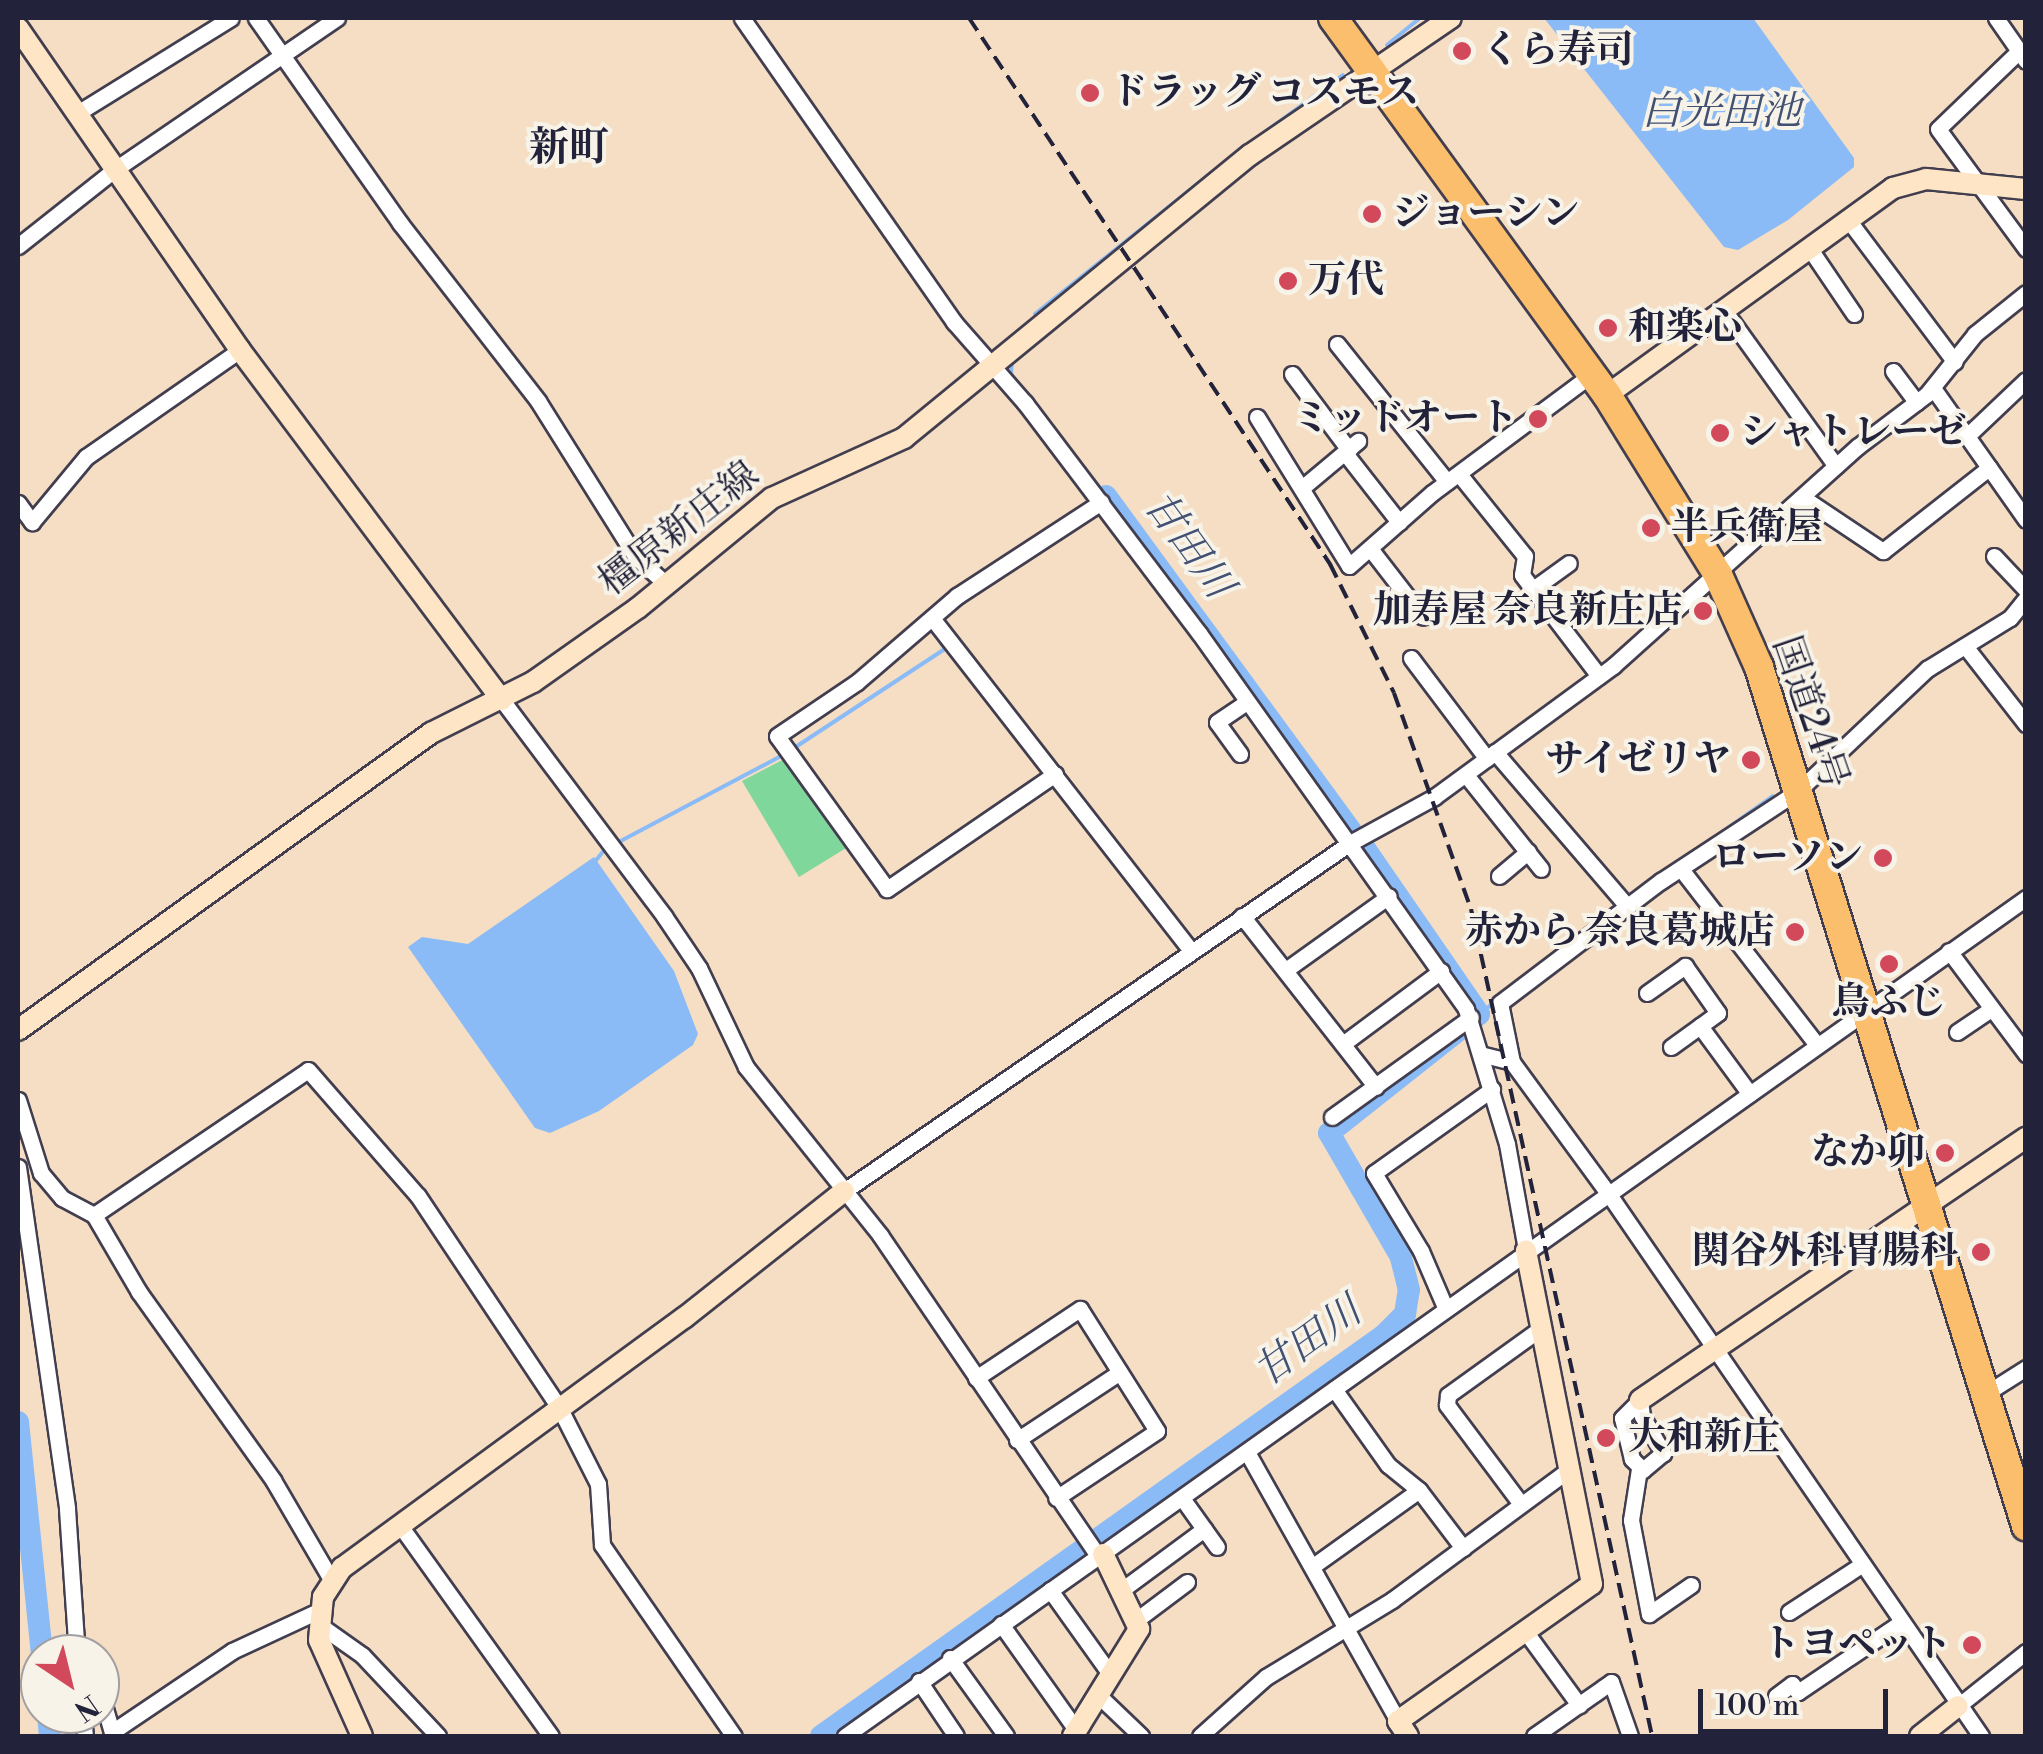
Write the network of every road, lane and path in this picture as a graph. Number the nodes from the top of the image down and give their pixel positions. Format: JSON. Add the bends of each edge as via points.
{"nodes":[{"id":1,"x":231,"y":18,"type":"edge"},
{"id":2,"x":256,"y":18,"type":"edge"},
{"id":3,"x":338,"y":18,"type":"edge"},
{"id":4,"x":742,"y":18,"type":"edge"},
{"id":5,"x":1333,"y":18,"type":"edge"},
{"id":6,"x":1451,"y":18,"type":"edge"},
{"id":7,"x":1996,"y":18,"type":"edge"},
{"id":8,"x":18,"y":28,"type":"edge"},
{"id":9,"x":2021,"y":50,"type":"edge"},
{"id":10,"x":286,"y":53,"type":"junction"},
{"id":11,"x":1374,"y":75,"type":"junction"},
{"id":12,"x":76,"y":114,"type":"junction"},
{"id":13,"x":114,"y":170,"type":"junction"},
{"id":14,"x":1977,"y":184,"type":"junction"},
{"id":15,"x":2026,"y":189,"type":"edge"},
{"id":16,"x":1849,"y":222,"type":"junction"},
{"id":17,"x":18,"y":246,"type":"edge"},
{"id":18,"x":2026,"y":249,"type":"edge"},
{"id":19,"x":1812,"y":252,"type":"junction"},
{"id":20,"x":2026,"y":293,"type":"edge"},
{"id":21,"x":1726,"y":313,"type":"junction"},
{"id":22,"x":1854,"y":314,"type":"dead end"},
{"id":23,"x":1337,"y":344,"type":"dead end"},
{"id":24,"x":240,"y":350,"type":"junction"},
{"id":25,"x":1955,"y":362,"type":"junction"},
{"id":26,"x":993,"y":366,"type":"junction"},
{"id":27,"x":1893,"y":370,"type":"dead end"},
{"id":28,"x":1292,"y":374,"type":"dead end"},
{"id":29,"x":2026,"y":380,"type":"edge"},
{"id":30,"x":1600,"y":384,"type":"junction"},
{"id":31,"x":1932,"y":388,"type":"junction"},
{"id":32,"x":1916,"y":402,"type":"junction"},
{"id":33,"x":1257,"y":416,"type":"dead end"},
{"id":34,"x":1967,"y":436,"type":"junction"},
{"id":35,"x":1350,"y":448,"type":"junction"},
{"id":36,"x":1836,"y":466,"type":"junction"},
{"id":37,"x":1988,"y":468,"type":"junction"},
{"id":38,"x":1452,"y":478,"type":"junction"},
{"id":39,"x":1303,"y":487,"type":"junction"},
{"id":40,"x":1805,"y":499,"type":"junction"},
{"id":41,"x":2020,"y":500,"type":"edge"},
{"id":42,"x":1100,"y":502,"type":"junction"},
{"id":43,"x":18,"y":503,"type":"edge"},
{"id":44,"x":2026,"y":520,"type":"edge"},
{"id":45,"x":1399,"y":522,"type":"junction"},
{"id":46,"x":1372,"y":551,"type":"junction"},
{"id":47,"x":1994,"y":556,"type":"dead end"},
{"id":48,"x":1569,"y":563,"type":"dead end"},
{"id":49,"x":1718,"y":575,"type":"junction"},
{"id":50,"x":664,"y":582,"type":"junction"},
{"id":51,"x":1533,"y":589,"type":"junction"},
{"id":52,"x":2026,"y":590,"type":"edge"},
{"id":53,"x":2026,"y":598,"type":"edge"},
{"id":54,"x":1423,"y":616,"type":"dead end"},
{"id":55,"x":936,"y":623,"type":"junction"},
{"id":56,"x":1966,"y":646,"type":"junction"},
{"id":57,"x":1411,"y":658,"type":"dead end"},
{"id":58,"x":1599,"y":676,"type":"junction"},
{"id":59,"x":502,"y":700,"type":"junction"},
{"id":60,"x":1248,"y":702,"type":"junction"},
{"id":61,"x":2026,"y":724,"type":"edge"},
{"id":62,"x":1240,"y":754,"type":"dead end"},
{"id":63,"x":1491,"y":756,"type":"junction"},
{"id":64,"x":1055,"y":774,"type":"junction"},
{"id":65,"x":1466,"y":775,"type":"junction"},
{"id":66,"x":1798,"y":791,"type":"junction"},
{"id":67,"x":1350,"y":843,"type":"junction"},
{"id":68,"x":1528,"y":852,"type":"junction"},
{"id":69,"x":1542,"y":869,"type":"dead end"},
{"id":70,"x":1682,"y":869,"type":"junction"},
{"id":71,"x":1499,"y":876,"type":"dead end"},
{"id":72,"x":1389,"y":896,"type":"junction"},
{"id":73,"x":2026,"y":898,"type":"edge"},
{"id":74,"x":1625,"y":903,"type":"junction"},
{"id":75,"x":1242,"y":916,"type":"junction"},
{"id":76,"x":1948,"y":950,"type":"junction"},
{"id":77,"x":1191,"y":951,"type":"junction"},
{"id":78,"x":1287,"y":969,"type":"junction"},
{"id":79,"x":1441,"y":971,"type":"junction"},
{"id":80,"x":1647,"y":993,"type":"dead end"},
{"id":81,"x":1864,"y":1008,"type":"junction"},
{"id":82,"x":1990,"y":1010,"type":"junction"},
{"id":83,"x":1474,"y":1024,"type":"junction"},
{"id":84,"x":1700,"y":1026,"type":"junction"},
{"id":85,"x":18,"y":1030,"type":"edge"},
{"id":86,"x":1956,"y":1032,"type":"dead end"},
{"id":87,"x":1344,"y":1043,"type":"junction"},
{"id":88,"x":1817,"y":1045,"type":"junction"},
{"id":89,"x":1671,"y":1047,"type":"dead end"},
{"id":90,"x":1484,"y":1054,"type":"junction"},
{"id":91,"x":2026,"y":1054,"type":"edge"},
{"id":92,"x":1512,"y":1062,"type":"junction"},
{"id":93,"x":1376,"y":1087,"type":"junction"},
{"id":94,"x":1492,"y":1089,"type":"junction"},
{"id":95,"x":1750,"y":1094,"type":"junction"},
{"id":96,"x":18,"y":1100,"type":"edge"},
{"id":97,"x":1332,"y":1117,"type":"dead end"},
{"id":98,"x":2026,"y":1138,"type":"edge"},
{"id":99,"x":18,"y":1167,"type":"edge"},
{"id":100,"x":844,"y":1191,"type":"junction"},
{"id":101,"x":1608,"y":1193,"type":"junction"},
{"id":102,"x":1927,"y":1206,"type":"junction"},
{"id":103,"x":94,"y":1215,"type":"junction"},
{"id":104,"x":1526,"y":1250,"type":"junction"},
{"id":105,"x":1445,"y":1306,"type":"junction"},
{"id":106,"x":1540,"y":1329,"type":"junction"},
{"id":107,"x":1714,"y":1348,"type":"junction"},
{"id":108,"x":2026,"y":1368,"type":"edge"},
{"id":109,"x":1120,"y":1372,"type":"junction"},
{"id":110,"x":976,"y":1378,"type":"junction"},
{"id":111,"x":1334,"y":1389,"type":"junction"},
{"id":112,"x":1986,"y":1394,"type":"junction"},
{"id":113,"x":1640,"y":1400,"type":"junction"},
{"id":114,"x":560,"y":1408,"type":"junction"},
{"id":115,"x":1017,"y":1440,"type":"junction"},
{"id":116,"x":1248,"y":1452,"type":"junction"},
{"id":117,"x":1638,"y":1469,"type":"junction"},
{"id":118,"x":1568,"y":1471,"type":"junction"},
{"id":119,"x":1419,"y":1490,"type":"junction"},
{"id":120,"x":1056,"y":1498,"type":"junction"},
{"id":121,"x":1182,"y":1498,"type":"junction"},
{"id":122,"x":1521,"y":1504,"type":"junction"},
{"id":123,"x":399,"y":1524,"type":"junction"},
{"id":124,"x":2026,"y":1526,"type":"edge"},
{"id":125,"x":1204,"y":1530,"type":"junction"},
{"id":126,"x":1217,"y":1548,"type":"dead end"},
{"id":127,"x":1463,"y":1548,"type":"junction"},
{"id":128,"x":1100,"y":1554,"type":"junction"},
{"id":129,"x":1861,"y":1565,"type":"junction"},
{"id":130,"x":1313,"y":1566,"type":"junction"},
{"id":131,"x":332,"y":1580,"type":"junction"},
{"id":132,"x":1187,"y":1582,"type":"dead end"},
{"id":133,"x":1690,"y":1584,"type":"dead end"},
{"id":134,"x":1123,"y":1588,"type":"junction"},
{"id":135,"x":1050,"y":1590,"type":"junction"},
{"id":136,"x":1789,"y":1612,"type":"dead end"},
{"id":137,"x":318,"y":1618,"type":"junction"},
{"id":138,"x":1139,"y":1618,"type":"junction"},
{"id":139,"x":1000,"y":1624,"type":"junction"},
{"id":140,"x":1899,"y":1624,"type":"junction"},
{"id":141,"x":1350,"y":1628,"type":"junction"},
{"id":142,"x":1525,"y":1631,"type":"junction"},
{"id":143,"x":75,"y":1632,"type":"edge"},
{"id":144,"x":2026,"y":1652,"type":"edge"},
{"id":145,"x":950,"y":1658,"type":"junction"},
{"id":146,"x":1108,"y":1671,"type":"junction"},
{"id":147,"x":919,"y":1682,"type":"junction"},
{"id":148,"x":1097,"y":1694,"type":"junction"},
{"id":149,"x":1776,"y":1696,"type":"dead end"},
{"id":150,"x":1579,"y":1704,"type":"junction"},
{"id":151,"x":1958,"y":1706,"type":"junction"},
{"id":152,"x":120,"y":1728,"type":"edge"},
{"id":153,"x":1403,"y":1729,"type":"edge"},
{"id":154,"x":865,"y":1730,"type":"edge"},
{"id":155,"x":1075,"y":1734,"type":"edge"},
{"id":156,"x":362,"y":1736,"type":"edge"},
{"id":157,"x":438,"y":1736,"type":"edge"},
{"id":158,"x":551,"y":1736,"type":"edge"},
{"id":159,"x":734,"y":1736,"type":"edge"},
{"id":160,"x":845,"y":1736,"type":"edge"},
{"id":161,"x":956,"y":1736,"type":"edge"},
{"id":162,"x":1006,"y":1736,"type":"edge"},
{"id":163,"x":1142,"y":1736,"type":"edge"},
{"id":164,"x":1200,"y":1736,"type":"edge"},
{"id":165,"x":1534,"y":1736,"type":"edge"},
{"id":166,"x":1630,"y":1736,"type":"edge"},
{"id":167,"x":1920,"y":1736,"type":"edge"},
{"id":168,"x":1981,"y":1736,"type":"edge"}],
"edges":[{"from":1,"to":12,"type":"street"},
{"from":2,"to":10,"type":"street"},
{"from":3,"to":10,"type":"street"},
{"from":4,"to":26,"type":"street","via":[[954,322]]},
{"from":5,"to":11,"type":"highway","name":"国道24号"},
{"from":6,"to":11,"type":"street","name":"橿原新庄線"},
{"from":7,"to":9,"type":"street"},
{"from":8,"to":12,"type":"street"},
{"from":9,"to":14,"type":"street","via":[[1938,129]]},
{"from":10,"to":13,"type":"street"},
{"from":10,"to":50,"type":"street","via":[[388,208],[538,401],[636,558]]},
{"from":11,"to":26,"type":"street","name":"橿原新庄線","via":[[1250,154]]},
{"from":11,"to":30,"type":"highway","name":"国道24号"},
{"from":12,"to":13,"type":"street"},
{"from":13,"to":17,"type":"street"},
{"from":13,"to":24,"type":"street"},
{"from":14,"to":15,"type":"street"},
{"from":14,"to":16,"type":"street","via":[[1909,182]]},
{"from":14,"to":18,"type":"street"},
{"from":16,"to":19,"type":"street"},
{"from":16,"to":25,"type":"street"},
{"from":19,"to":21,"type":"street"},
{"from":19,"to":22,"type":"street"},
{"from":20,"to":25,"type":"street","via":[[1975,334]]},
{"from":21,"to":30,"type":"street"},
{"from":21,"to":36,"type":"street"},
{"from":23,"to":38,"type":"street"},
{"from":24,"to":43,"type":"street","via":[[86,456],[58,482],[32,522]]},
{"from":24,"to":59,"type":"street"},
{"from":25,"to":31,"type":"street"},
{"from":26,"to":42,"type":"street"},
{"from":26,"to":50,"type":"street","name":"橿原新庄線","via":[[904,438],[792,484]]},
{"from":27,"to":32,"type":"street"},
{"from":28,"to":35,"type":"street"},
{"from":29,"to":34,"type":"street"},
{"from":30,"to":38,"type":"street"},
{"from":30,"to":49,"type":"highway","name":"国道24号"},
{"from":31,"to":32,"type":"street"},
{"from":31,"to":34,"type":"street"},
{"from":32,"to":36,"type":"street"},
{"from":33,"to":39,"type":"street"},
{"from":34,"to":37,"type":"street"},
{"from":35,"to":39,"type":"street"},
{"from":35,"to":45,"type":"street"},
{"from":36,"to":40,"type":"street"},
{"from":37,"to":40,"type":"street","via":[[1884,551]]},
{"from":37,"to":41,"type":"street"},
{"from":38,"to":45,"type":"street"},
{"from":38,"to":51,"type":"street","via":[[1525,556],[1522,575]]},
{"from":39,"to":46,"type":"street","via":[[1349,566]]},
{"from":40,"to":49,"type":"street"},
{"from":41,"to":44,"type":"street"},
{"from":42,"to":55,"type":"street"},
{"from":42,"to":60,"type":"street"},
{"from":45,"to":46,"type":"street"},
{"from":46,"to":54,"type":"street"},
{"from":47,"to":52,"type":"street"},
{"from":48,"to":51,"type":"street"},
{"from":49,"to":58,"type":"street"},
{"from":49,"to":66,"type":"highway","name":"国道24号","via":[[1759,667]]},
{"from":50,"to":59,"type":"street","name":"橿原新庄線","via":[[626,616]]},
{"from":51,"to":58,"type":"street"},
{"from":53,"to":56,"type":"street","via":[[2010,618]]},
{"from":55,"to":64,"type":"street"},
{"from":55,"to":64,"type":"street","via":[[777,736],[887,890]]},
{"from":56,"to":61,"type":"street"},
{"from":56,"to":66,"type":"street","via":[[1927,669]]},
{"from":57,"to":63,"type":"street"},
{"from":58,"to":63,"type":"street"},
{"from":59,"to":85,"type":"street","name":"橿原新庄線","via":[[431,733]]},
{"from":59,"to":100,"type":"street","via":[[699,968],[746,1066]]},
{"from":60,"to":62,"type":"street","via":[[1218,722]]},
{"from":60,"to":67,"type":"street"},
{"from":63,"to":65,"type":"street"},
{"from":63,"to":74,"type":"street"},
{"from":64,"to":77,"type":"street"},
{"from":65,"to":67,"type":"street"},
{"from":65,"to":68,"type":"street"},
{"from":66,"to":70,"type":"street"},
{"from":66,"to":81,"type":"highway","name":"国道24号"},
{"from":67,"to":72,"type":"street"},
{"from":67,"to":75,"type":"street"},
{"from":68,"to":69,"type":"street"},
{"from":68,"to":71,"type":"street"},
{"from":70,"to":74,"type":"street"},
{"from":70,"to":88,"type":"street"},
{"from":72,"to":78,"type":"street"},
{"from":72,"to":79,"type":"street"},
{"from":73,"to":76,"type":"street"},
{"from":74,"to":92,"type":"street","via":[[1500,1003]]},
{"from":75,"to":77,"type":"street"},
{"from":75,"to":78,"type":"street"},
{"from":76,"to":81,"type":"street"},
{"from":76,"to":82,"type":"street"},
{"from":77,"to":100,"type":"street"},
{"from":78,"to":87,"type":"street"},
{"from":79,"to":83,"type":"street"},
{"from":79,"to":87,"type":"street"},
{"from":80,"to":84,"type":"street","via":[[1685,966],[1718,1012]]},
{"from":81,"to":88,"type":"street"},
{"from":81,"to":102,"type":"highway","name":"国道24号"},
{"from":82,"to":86,"type":"street"},
{"from":82,"to":91,"type":"street"},
{"from":83,"to":90,"type":"street"},
{"from":83,"to":93,"type":"street"},
{"from":84,"to":89,"type":"street"},
{"from":84,"to":95,"type":"street"},
{"from":87,"to":93,"type":"street"},
{"from":88,"to":95,"type":"street"},
{"from":90,"to":92,"type":"street"},
{"from":90,"to":94,"type":"street"},
{"from":92,"to":101,"type":"street"},
{"from":93,"to":97,"type":"street"},
{"from":94,"to":104,"type":"street"},
{"from":94,"to":105,"type":"street","via":[[1374,1173]]},
{"from":95,"to":101,"type":"street"},
{"from":96,"to":103,"type":"street","via":[[41,1173],[62,1198]]},
{"from":98,"to":102,"type":"street"},
{"from":99,"to":143,"type":"street","via":[[68,1509]]},
{"from":100,"to":110,"type":"street"},
{"from":100,"to":114,"type":"street"},
{"from":101,"to":104,"type":"street"},
{"from":101,"to":107,"type":"street"},
{"from":102,"to":107,"type":"street"},
{"from":102,"to":112,"type":"highway","name":"国道24号"},
{"from":103,"to":114,"type":"street","via":[[308,1070],[418,1196]]},
{"from":103,"to":131,"type":"street","via":[[139,1292],[273,1480]]},
{"from":104,"to":105,"type":"street"},
{"from":104,"to":106,"type":"street"},
{"from":105,"to":111,"type":"street"},
{"from":106,"to":118,"type":"street"},
{"from":106,"to":122,"type":"street","via":[[1448,1396],[1447,1404]]},
{"from":107,"to":113,"type":"street"},
{"from":107,"to":129,"type":"street"},
{"from":108,"to":112,"type":"street"},
{"from":109,"to":110,"type":"street","via":[[1080,1309]]},
{"from":109,"to":115,"type":"street"},
{"from":109,"to":120,"type":"street","via":[[1158,1431]]},
{"from":110,"to":115,"type":"street"},
{"from":111,"to":116,"type":"street"},
{"from":111,"to":119,"type":"street","via":[[1388,1465]]},
{"from":112,"to":124,"type":"highway","name":"国道24号"},
{"from":113,"to":117,"type":"street","via":[[1622,1418]]},
{"from":113,"to":117,"type":"street","via":[[1664,1452],[1650,1469]]},
{"from":114,"to":123,"type":"street"},
{"from":114,"to":159,"type":"street","via":[[598,1484],[602,1546]]},
{"from":115,"to":120,"type":"street"},
{"from":116,"to":121,"type":"street"},
{"from":116,"to":130,"type":"street"},
{"from":117,"to":133,"type":"street","via":[[1631,1520],[1649,1614]]},
{"from":118,"to":122,"type":"street"},
{"from":118,"to":142,"type":"street","via":[[1592,1584]]},
{"from":119,"to":127,"type":"street"},
{"from":119,"to":130,"type":"street"},
{"from":120,"to":128,"type":"street"},
{"from":121,"to":125,"type":"street"},
{"from":121,"to":128,"type":"street"},
{"from":122,"to":127,"type":"street"},
{"from":123,"to":131,"type":"street"},
{"from":123,"to":158,"type":"street"},
{"from":125,"to":126,"type":"street"},
{"from":125,"to":134,"type":"street"},
{"from":127,"to":141,"type":"street"},
{"from":128,"to":134,"type":"street"},
{"from":128,"to":135,"type":"street"},
{"from":129,"to":136,"type":"street"},
{"from":129,"to":140,"type":"street"},
{"from":130,"to":141,"type":"street"},
{"from":131,"to":137,"type":"street"},
{"from":132,"to":138,"type":"street"},
{"from":134,"to":138,"type":"street"},
{"from":135,"to":139,"type":"street"},
{"from":135,"to":146,"type":"street"},
{"from":137,"to":152,"type":"street","via":[[232,1651]]},
{"from":137,"to":156,"type":"street","via":[[324,1659]]},
{"from":137,"to":157,"type":"street"},
{"from":138,"to":146,"type":"street","via":[[1139,1629]]},
{"from":139,"to":145,"type":"street"},
{"from":139,"to":155,"type":"street"},
{"from":140,"to":149,"type":"street","via":[[1798,1692],[1792,1684]]},
{"from":140,"to":151,"type":"street"},
{"from":141,"to":153,"type":"street"},
{"from":141,"to":164,"type":"street","via":[[1266,1677]]},
{"from":142,"to":150,"type":"street"},
{"from":142,"to":153,"type":"street"},
{"from":144,"to":151,"type":"street"},
{"from":145,"to":147,"type":"street"},
{"from":145,"to":162,"type":"street"},
{"from":146,"to":148,"type":"street"},
{"from":147,"to":154,"type":"street"},
{"from":147,"to":161,"type":"street"},
{"from":148,"to":155,"type":"street"},
{"from":148,"to":163,"type":"street"},
{"from":150,"to":165,"type":"street"},
{"from":150,"to":166,"type":"street","via":[[1611,1682]]},
{"from":151,"to":167,"type":"street"},
{"from":151,"to":168,"type":"street"},
{"from":154,"to":160,"type":"street"}]}
